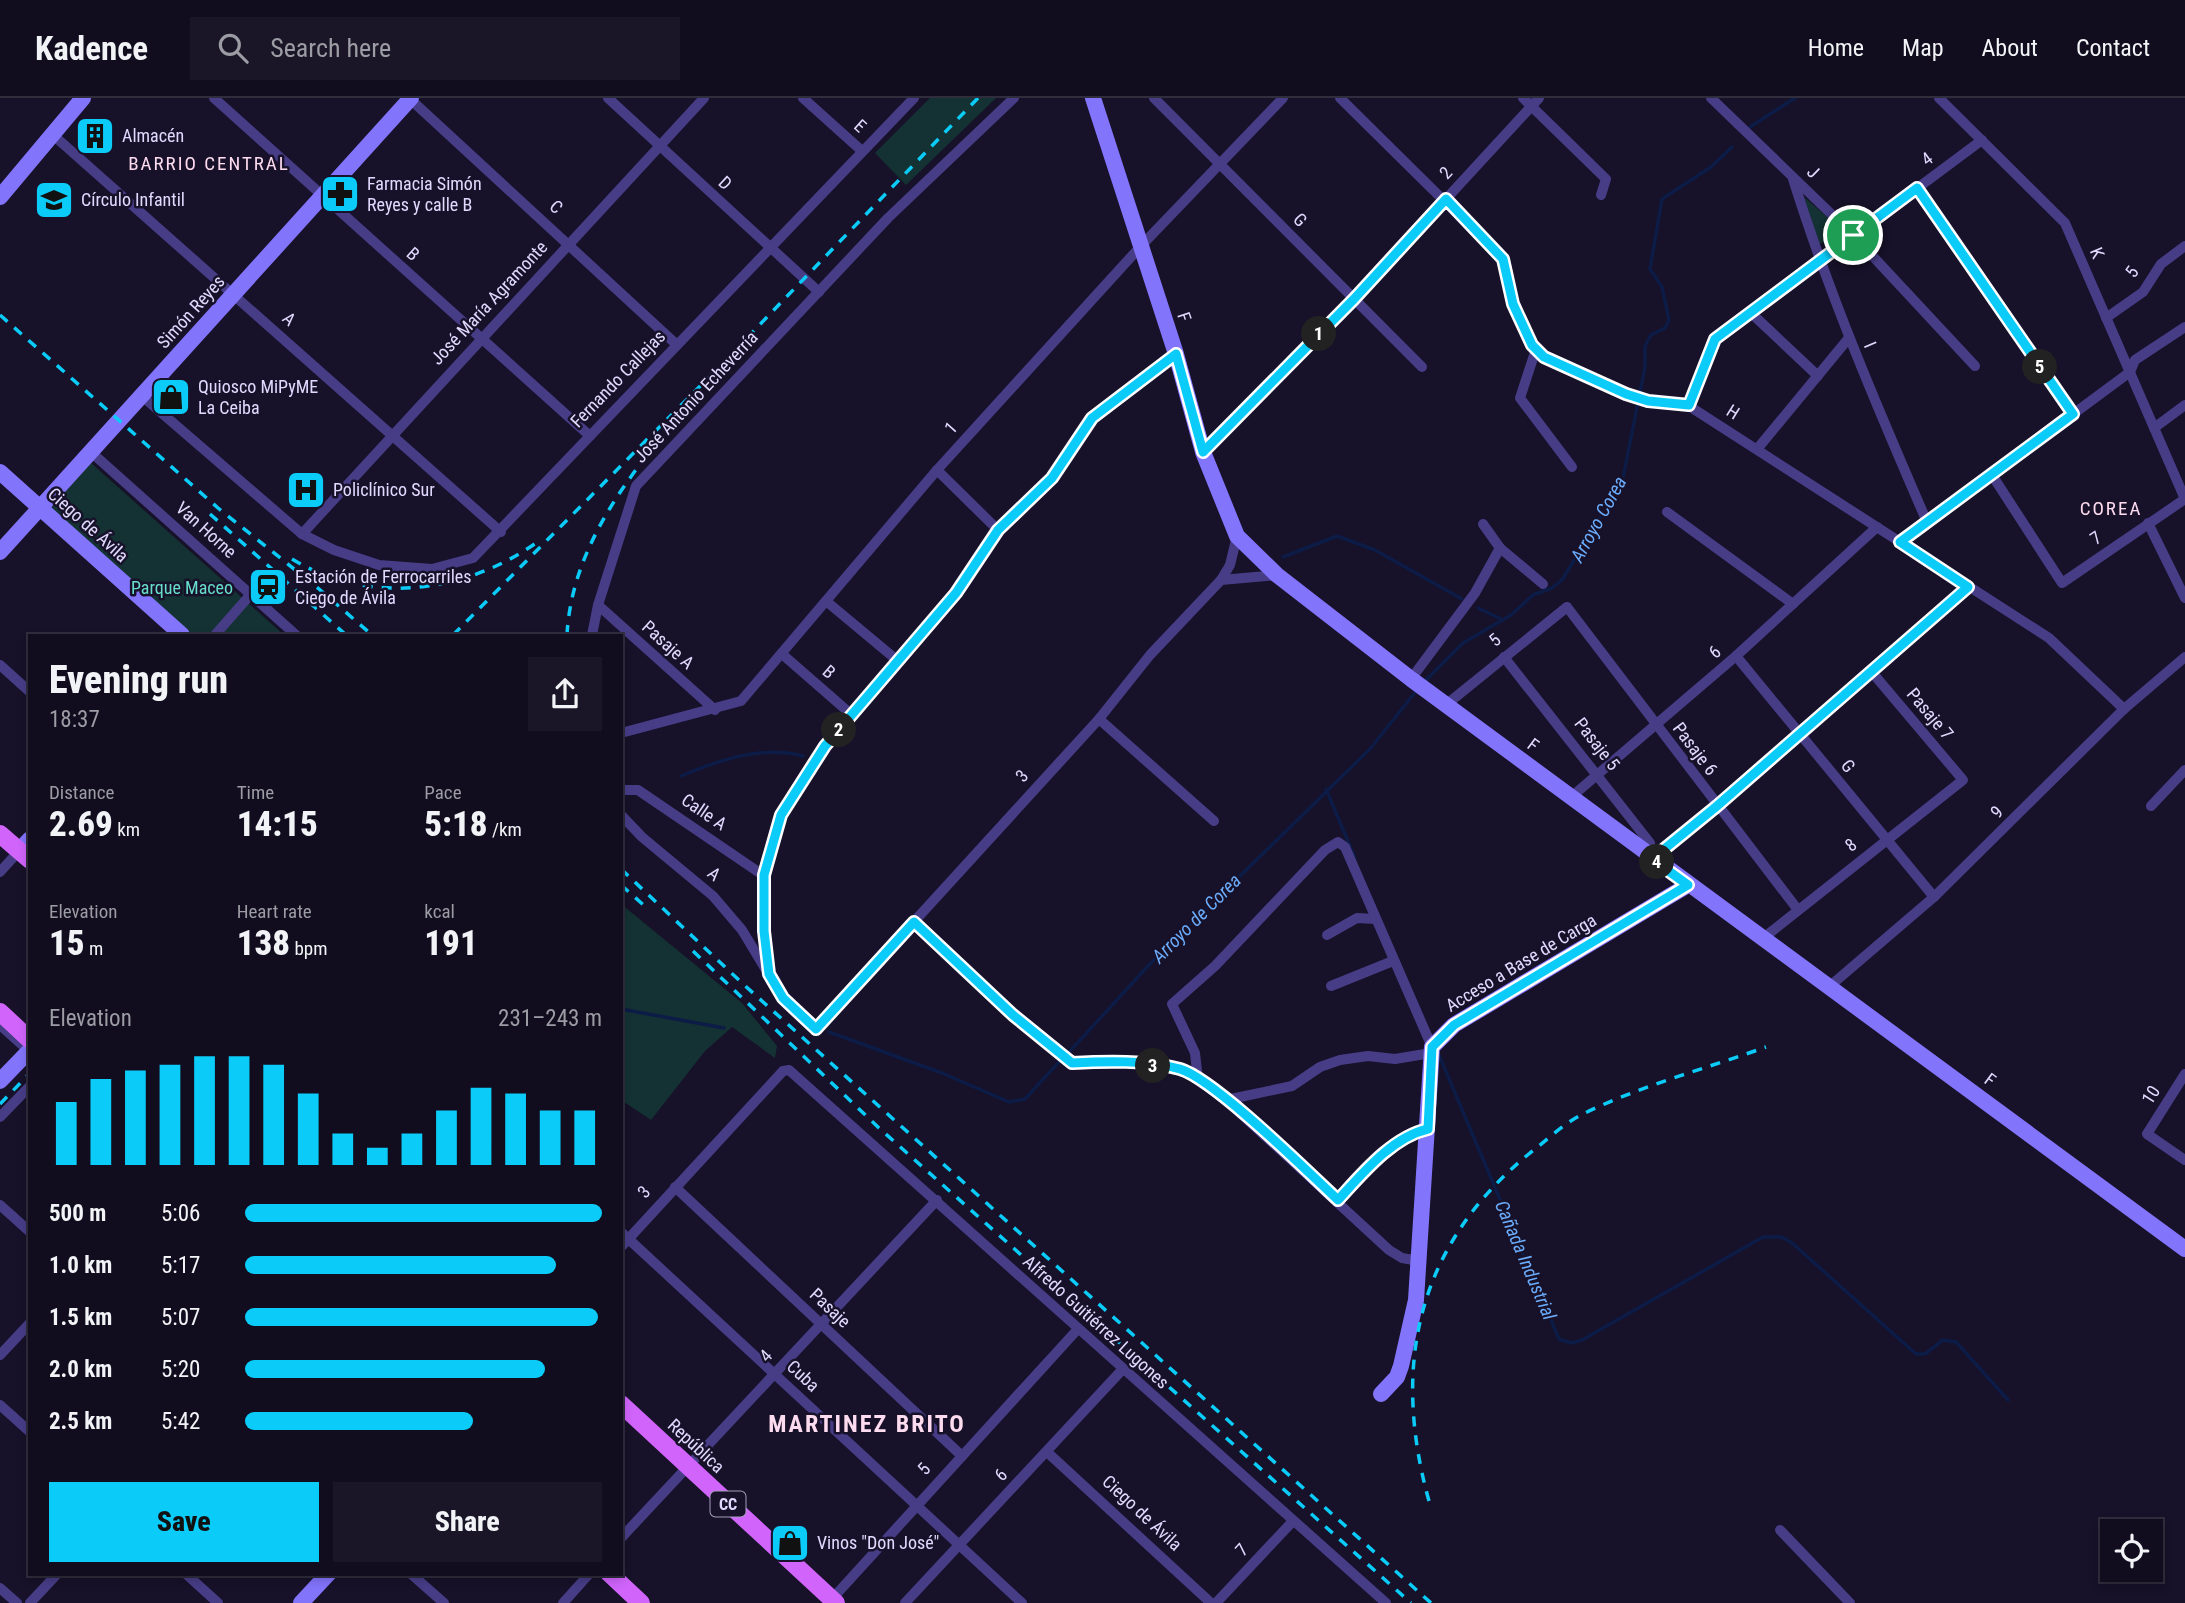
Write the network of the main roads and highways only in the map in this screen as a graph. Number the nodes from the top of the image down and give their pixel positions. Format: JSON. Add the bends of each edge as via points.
{"nodes":[{"id":1,"x":0,"y":834,"type":"edge"},
{"id":2,"x":26,"y":850,"type":"edge"},
{"id":3,"x":0,"y":1012,"type":"edge"},
{"id":4,"x":28,"y":1038,"type":"edge"},
{"id":5,"x":623,"y":1406,"type":"edge"},
{"id":6,"x":612,"y":1576,"type":"edge"},
{"id":7,"x":832,"y":1602,"type":"edge"},
{"id":8,"x":641,"y":1603,"type":"edge"}],
"edges":[{"from":1,"to":2,"type":"main road"},
{"from":3,"to":4,"type":"main road"},
{"from":5,"to":7,"type":"main road","name":"República","number":"CC"},
{"from":6,"to":8,"type":"main road"}]}
